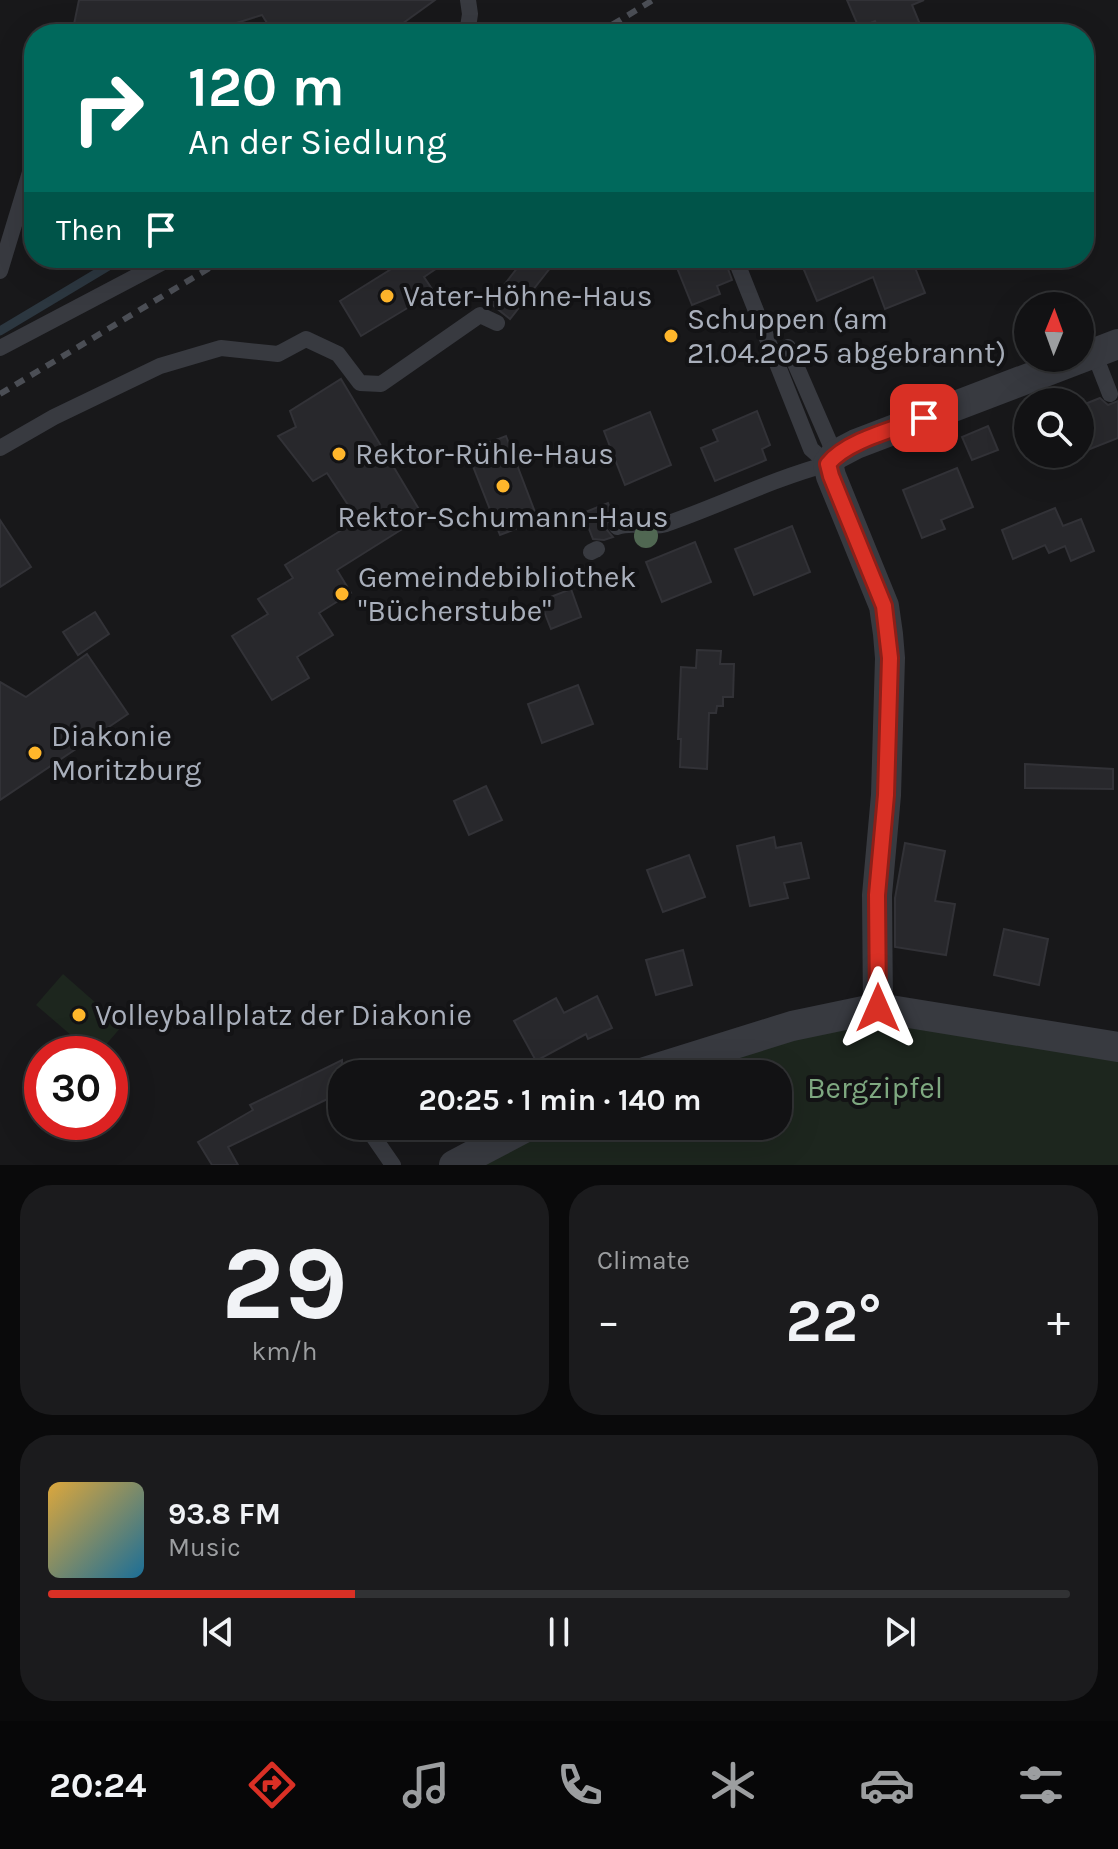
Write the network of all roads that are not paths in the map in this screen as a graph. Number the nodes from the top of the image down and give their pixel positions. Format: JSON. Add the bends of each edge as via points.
{"nodes":[{"id":1,"x":468,"y":0,"type":"edge"},
{"id":2,"x":468,"y":24,"type":"edge"},
{"id":3,"x":24,"y":192,"type":"edge"},
{"id":4,"x":152,"y":268,"type":"edge"},
{"id":5,"x":739,"y":268,"type":"edge"},
{"id":6,"x":0,"y":271,"type":"edge"},
{"id":7,"x":497,"y":323,"type":"dead end"},
{"id":8,"x":788,"y":347,"type":"dead end"},
{"id":9,"x":0,"y":348,"type":"edge"},
{"id":10,"x":1106,"y":349,"type":"edge"},
{"id":11,"x":1110,"y":394,"type":"dead end"},
{"id":12,"x":0,"y":448,"type":"edge"},
{"id":13,"x":832,"y":459,"type":"junction"},
{"id":14,"x":617,"y":527,"type":"dead end"},
{"id":15,"x":878,"y":1008,"type":"junction"},
{"id":16,"x":1118,"y":1047,"type":"edge"},
{"id":17,"x":683,"y":1060,"type":"edge"},
{"id":18,"x":376,"y":1140,"type":"edge"},
{"id":19,"x":501,"y":1140,"type":"edge"},
{"id":20,"x":393,"y":1165,"type":"edge"},
{"id":21,"x":454,"y":1165,"type":"edge"}],
"edges":[{"from":1,"to":2,"type":"lane"},
{"from":3,"to":6,"type":"lane"},
{"from":4,"to":9,"type":"lane"},
{"from":5,"to":13,"type":"lane","via":[[811,449]]},
{"from":7,"to":12,"type":"lane","via":[[480,315],[381,384],[360,383],[338,354],[306,339],[278,354],[221,348],[160,366]]},
{"from":8,"to":13,"type":"lane"},
{"from":10,"to":11,"type":"lane"},
{"from":10,"to":13,"type":"street","via":[[856,444]]},
{"from":13,"to":14,"type":"lane","via":[[664,524]]},
{"from":13,"to":15,"type":"street","via":[[831,476],[884,606],[888,634],[886,795],[877,895]]},
{"from":15,"to":16,"type":"street"},
{"from":15,"to":17,"type":"street","via":[[792,1026]]},
{"from":18,"to":20,"type":"lane"},
{"from":19,"to":21,"type":"street"}]}
